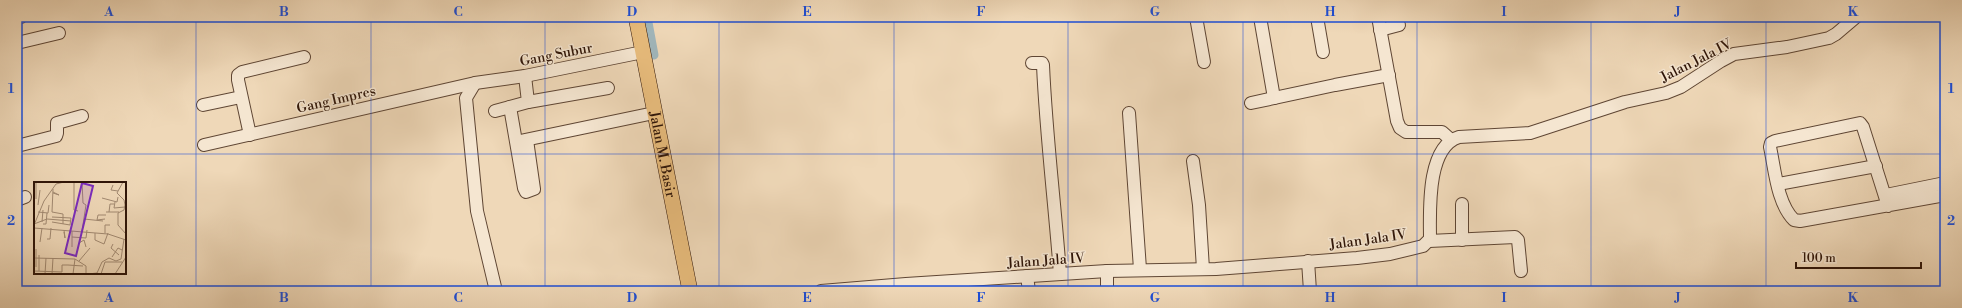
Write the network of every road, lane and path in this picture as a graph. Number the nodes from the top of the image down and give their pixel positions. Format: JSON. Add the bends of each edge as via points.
{"nodes":[{"id":1,"x":20,"y":17,"type":"edge"},
{"id":2,"x":636,"y":17,"type":"edge"},
{"id":3,"x":1196,"y":17,"type":"edge"},
{"id":4,"x":1260,"y":17,"type":"edge"},
{"id":5,"x":1317,"y":17,"type":"edge"},
{"id":6,"x":1378,"y":17,"type":"edge"},
{"id":7,"x":1856,"y":17,"type":"edge"},
{"id":8,"x":17,"y":18,"type":"edge"},
{"id":9,"x":1399,"y":25,"type":"dead end"},
{"id":10,"x":1380,"y":30,"type":"junction"},
{"id":11,"x":59,"y":33,"type":"dead end"},
{"id":12,"x":17,"y":43,"type":"edge"},
{"id":13,"x":643,"y":52,"type":"junction"},
{"id":14,"x":1323,"y":52,"type":"dead end"},
{"id":15,"x":304,"y":57,"type":"dead end"},
{"id":16,"x":1204,"y":62,"type":"dead end"},
{"id":17,"x":1032,"y":63,"type":"dead end"},
{"id":18,"x":1389,"y":75,"type":"junction"},
{"id":19,"x":525,"y":76,"type":"junction"},
{"id":20,"x":475,"y":83,"type":"junction"},
{"id":21,"x":608,"y":88,"type":"dead end"},
{"id":22,"x":241,"y":97,"type":"junction"},
{"id":23,"x":1274,"y":98,"type":"junction"},
{"id":24,"x":528,"y":102,"type":"junction"},
{"id":25,"x":1250,"y":103,"type":"dead end"},
{"id":26,"x":203,"y":105,"type":"dead end"},
{"id":27,"x":510,"y":107,"type":"junction"},
{"id":28,"x":495,"y":111,"type":"dead end"},
{"id":29,"x":654,"y":113,"type":"junction"},
{"id":30,"x":1128,"y":113,"type":"dead end"},
{"id":31,"x":82,"y":116,"type":"dead end"},
{"id":32,"x":250,"y":135,"type":"junction"},
{"id":33,"x":1451,"y":140,"type":"junction"},
{"id":34,"x":204,"y":145,"type":"dead end"},
{"id":35,"x":17,"y":146,"type":"edge"},
{"id":36,"x":1193,"y":160,"type":"dead end"},
{"id":37,"x":1876,"y":166,"type":"junction"},
{"id":38,"x":1945,"y":183,"type":"edge"},
{"id":39,"x":1778,"y":184,"type":"junction"},
{"id":40,"x":1945,"y":195,"type":"edge"},
{"id":41,"x":1887,"y":200,"type":"junction"},
{"id":42,"x":1462,"y":204,"type":"dead end"},
{"id":43,"x":1462,"y":240,"type":"junction"},
{"id":44,"x":1429,"y":241,"type":"junction"},
{"id":45,"x":1308,"y":261,"type":"junction"},
{"id":46,"x":1203,"y":269,"type":"junction"},
{"id":47,"x":1140,"y":270,"type":"junction"},
{"id":48,"x":1107,"y":271,"type":"junction"},
{"id":49,"x":1522,"y":271,"type":"dead end"},
{"id":50,"x":1060,"y":274,"type":"junction"},
{"id":51,"x":1027,"y":276,"type":"junction"},
{"id":52,"x":496,"y":291,"type":"edge"},
{"id":53,"x":690,"y":291,"type":"edge"},
{"id":54,"x":821,"y":291,"type":"edge"},
{"id":55,"x":1029,"y":291,"type":"edge"},
{"id":56,"x":1107,"y":291,"type":"edge"},
{"id":57,"x":1310,"y":291,"type":"edge"}],
"edges":[{"from":1,"to":8,"type":"street"},
{"from":2,"to":13,"type":"main road","name":"Jalan M. Basir"},
{"from":3,"to":16,"type":"street"},
{"from":4,"to":23,"type":"street"},
{"from":5,"to":14,"type":"street"},
{"from":6,"to":10,"type":"street"},
{"from":7,"to":33,"type":"street","name":"Jalan Jala IV","via":[[1829,38],[1734,54],[1681,87],[1666,93],[1625,102],[1530,133],[1459,137]]},
{"from":9,"to":10,"type":"street"},
{"from":10,"to":18,"type":"street"},
{"from":11,"to":12,"type":"street"},
{"from":13,"to":19,"type":"street","name":"Gang Subur"},
{"from":13,"to":29,"type":"main road","name":"Jalan M. Basir"},
{"from":15,"to":22,"type":"street","via":[[240,73],[238,80]]},
{"from":17,"to":50,"type":"street","via":[[1043,65]]},
{"from":18,"to":23,"type":"street"},
{"from":18,"to":33,"type":"street","via":[[1400,128],[1406,132],[1442,132]]},
{"from":19,"to":20,"type":"street","name":"Gang Subur"},
{"from":19,"to":24,"type":"street"},
{"from":20,"to":32,"type":"street","name":"Gang Impres"},
{"from":20,"to":52,"type":"street","via":[[466,98],[477,211]]},
{"from":21,"to":24,"type":"street"},
{"from":22,"to":26,"type":"street"},
{"from":22,"to":32,"type":"street"},
{"from":23,"to":25,"type":"street"},
{"from":24,"to":27,"type":"street"},
{"from":27,"to":28,"type":"street"},
{"from":27,"to":29,"type":"street","via":[[521,141]]},
{"from":29,"to":53,"type":"main road","name":"Jalan M. Basir"},
{"from":30,"to":47,"type":"street"},
{"from":31,"to":35,"type":"street","via":[[57,123],[56,136]]},
{"from":32,"to":34,"type":"street","name":"Gang Impres"},
{"from":33,"to":44,"type":"street","via":[[1445,146],[1433,171]]},
{"from":36,"to":46,"type":"street"},
{"from":37,"to":39,"type":"street"},
{"from":37,"to":39,"type":"street","via":[[1863,125],[1856,123],[1772,142],[1770,147]]},
{"from":37,"to":41,"type":"street"},
{"from":38,"to":41,"type":"street"},
{"from":39,"to":41,"type":"street","via":[[1786,210],[1794,220],[1800,221]]},
{"from":40,"to":41,"type":"street"},
{"from":42,"to":43,"type":"street"},
{"from":43,"to":44,"type":"street"},
{"from":43,"to":49,"type":"street","via":[[1517,238]]},
{"from":44,"to":45,"type":"street","name":"Jalan Jala IV","via":[[1423,246],[1374,256]]},
{"from":45,"to":46,"type":"street","name":"Jalan Jala IV"},
{"from":45,"to":57,"type":"street"},
{"from":46,"to":47,"type":"street","name":"Jalan Jala IV"},
{"from":47,"to":48,"type":"street","name":"Jalan Jala IV"},
{"from":48,"to":50,"type":"street","name":"Jalan Jala IV"},
{"from":48,"to":56,"type":"street"},
{"from":50,"to":51,"type":"street","name":"Jalan Jala IV"},
{"from":51,"to":54,"type":"street","name":"Jalan Jala IV"},
{"from":51,"to":55,"type":"street"}]}
